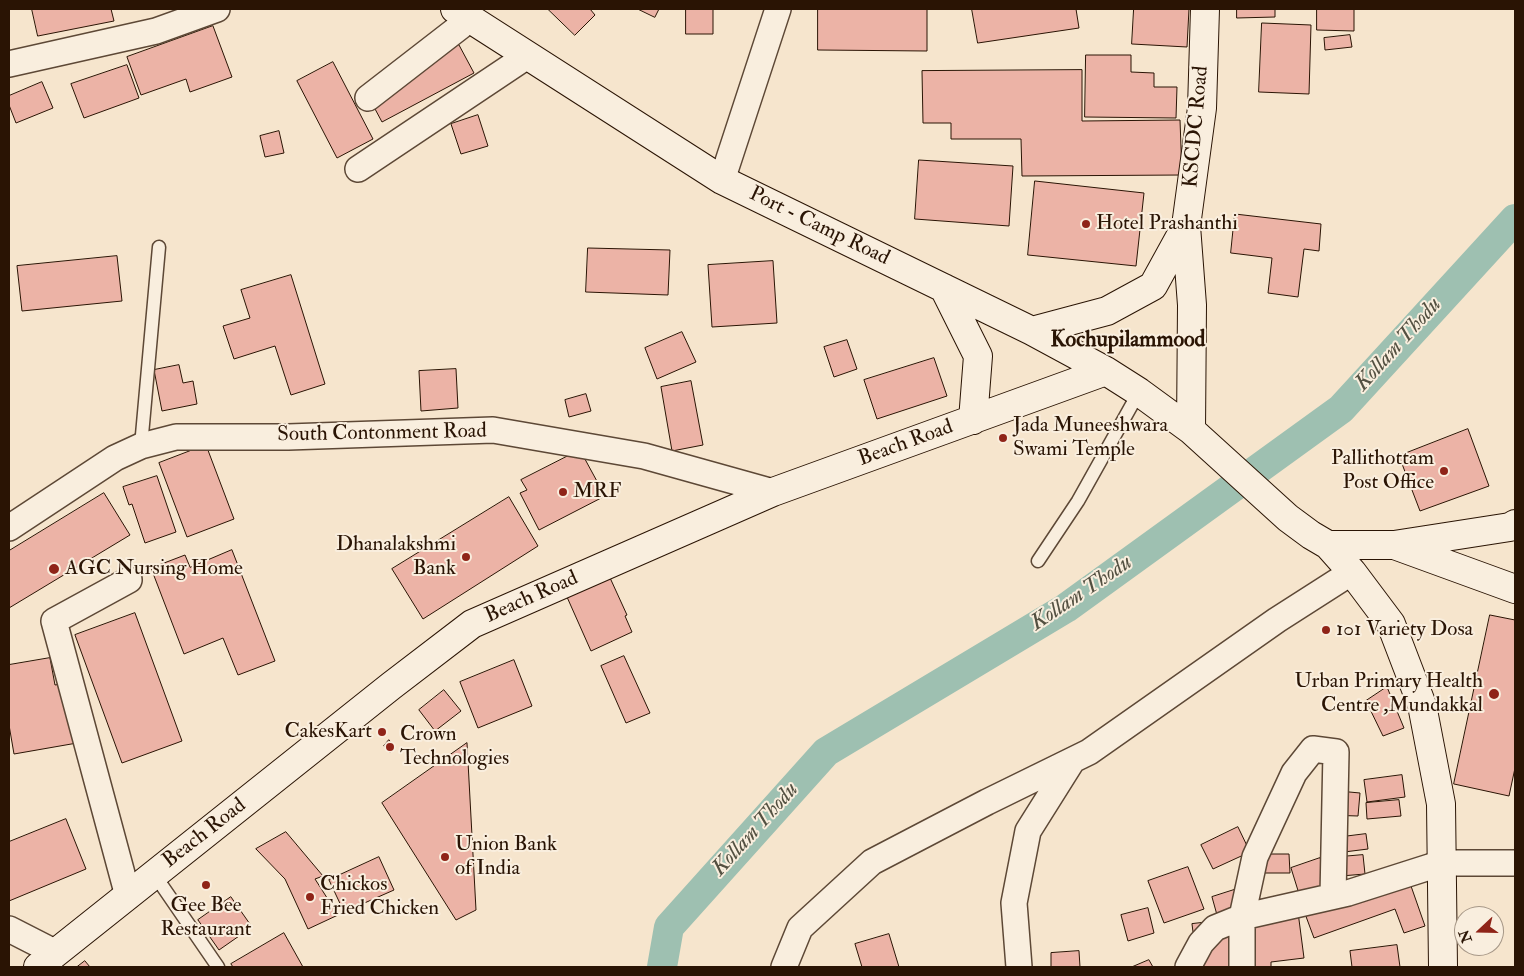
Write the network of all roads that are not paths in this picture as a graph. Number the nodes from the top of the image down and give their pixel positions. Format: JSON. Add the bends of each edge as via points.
{"nodes":[{"id":1,"x":217,"y":9,"type":"edge"},
{"id":2,"x":778,"y":9,"type":"edge"},
{"id":3,"x":1205,"y":9,"type":"edge"},
{"id":4,"x":463,"y":14,"type":"edge"},
{"id":5,"x":527,"y":56,"type":"junction"},
{"id":6,"x":9,"y":64,"type":"edge"},
{"id":7,"x":368,"y":98,"type":"dead end"},
{"id":8,"x":358,"y":170,"type":"dead end"},
{"id":9,"x":722,"y":180,"type":"junction"},
{"id":10,"x":1186,"y":226,"type":"junction"},
{"id":11,"x":159,"y":247,"type":"dead end"},
{"id":12,"x":944,"y":288,"type":"junction"},
{"id":13,"x":1032,"y":331,"type":"junction"},
{"id":14,"x":1106,"y":371,"type":"junction"},
{"id":15,"x":1139,"y":392,"type":"junction"},
{"id":16,"x":973,"y":420,"type":"junction"},
{"id":17,"x":1191,"y":430,"type":"junction"},
{"id":18,"x":141,"y":446,"type":"junction"},
{"id":19,"x":773,"y":492,"type":"junction"},
{"id":20,"x":1513,"y":527,"type":"edge"},
{"id":21,"x":9,"y":528,"type":"edge"},
{"id":22,"x":1319,"y":540,"type":"junction"},
{"id":23,"x":1394,"y":545,"type":"junction"},
{"id":24,"x":1038,"y":561,"type":"dead end"},
{"id":25,"x":1352,"y":572,"type":"junction"},
{"id":26,"x":129,"y":580,"type":"dead end"},
{"id":27,"x":1515,"y":589,"type":"edge"},
{"id":28,"x":1072,"y":761,"type":"junction"},
{"id":29,"x":1442,"y":863,"type":"junction"},
{"id":30,"x":1515,"y":863,"type":"edge"},
{"id":31,"x":154,"y":874,"type":"junction"},
{"id":32,"x":128,"y":896,"type":"junction"},
{"id":33,"x":1333,"y":896,"type":"junction"},
{"id":34,"x":1242,"y":917,"type":"junction"},
{"id":35,"x":9,"y":929,"type":"edge"},
{"id":36,"x":47,"y":960,"type":"edge"},
{"id":37,"x":218,"y":967,"type":"edge"},
{"id":38,"x":784,"y":967,"type":"edge"},
{"id":39,"x":1019,"y":967,"type":"edge"},
{"id":40,"x":1188,"y":967,"type":"edge"},
{"id":41,"x":1242,"y":967,"type":"edge"},
{"id":42,"x":1443,"y":967,"type":"edge"}],
"edges":[{"from":1,"to":6,"type":"street","via":[[156,31]]},
{"from":2,"to":9,"type":"street"},
{"from":3,"to":10,"type":"main road","name":"KSCDC Road","via":[[1202,108]]},
{"from":4,"to":5,"type":"main road","name":"Port - Camp Road"},
{"from":4,"to":7,"type":"street"},
{"from":5,"to":8,"type":"street"},
{"from":5,"to":9,"type":"main road","name":"Port - Camp Road"},
{"from":9,"to":12,"type":"main road","name":"Port - Camp Road"},
{"from":10,"to":13,"type":"main road","via":[[1153,286],[1107,311]]},
{"from":10,"to":17,"type":"main road","name":"KSCDC Road","via":[[1192,305]]},
{"from":11,"to":18,"type":"lane"},
{"from":12,"to":13,"type":"main road","name":"Port - Camp Road"},
{"from":12,"to":16,"type":"main road","via":[[978,356]]},
{"from":13,"to":14,"type":"main road","name":"Port - Camp Road"},
{"from":14,"to":15,"type":"main road","name":"Port - Camp Road"},
{"from":14,"to":16,"type":"main road","name":"Beach Road"},
{"from":15,"to":17,"type":"main road","name":"Port - Camp Road"},
{"from":15,"to":24,"type":"lane","via":[[1078,500]]},
{"from":16,"to":19,"type":"main road","name":"Beach Road"},
{"from":17,"to":22,"type":"main road","name":"Port - Camp Road","via":[[1288,518]]},
{"from":18,"to":19,"type":"street","name":"South Contonment Road","via":[[176,437],[493,430],[644,456]]},
{"from":18,"to":21,"type":"street","name":"South Contonment Road","via":[[115,458]]},
{"from":19,"to":31,"type":"main road","name":"Beach Road","via":[[472,624]]},
{"from":20,"to":23,"type":"main road"},
{"from":22,"to":23,"type":"main road"},
{"from":22,"to":25,"type":"main road","name":"Port - Camp Road"},
{"from":23,"to":27,"type":"main road"},
{"from":25,"to":28,"type":"street","via":[[1276,620]]},
{"from":25,"to":29,"type":"main road","name":"Port - Camp Road","via":[[1391,624],[1422,705],[1441,804]]},
{"from":26,"to":32,"type":"street","via":[[54,621]]},
{"from":28,"to":38,"type":"street","via":[[872,862],[800,928]]},
{"from":28,"to":39,"type":"street","via":[[1028,831],[1014,903]]},
{"from":29,"to":30,"type":"street"},
{"from":29,"to":33,"type":"street"},
{"from":29,"to":42,"type":"main road","name":"Port - Camp Road"},
{"from":31,"to":32,"type":"main road","name":"Beach Road"},
{"from":31,"to":37,"type":"lane"},
{"from":32,"to":36,"type":"main road","name":"Beach Road"},
{"from":33,"to":34,"type":"street"},
{"from":33,"to":34,"type":"street","via":[[1336,752],[1313,749],[1294,773],[1255,857]]},
{"from":34,"to":40,"type":"street","via":[[1215,928],[1201,943]]},
{"from":34,"to":41,"type":"street"},
{"from":35,"to":36,"type":"street"}]}
